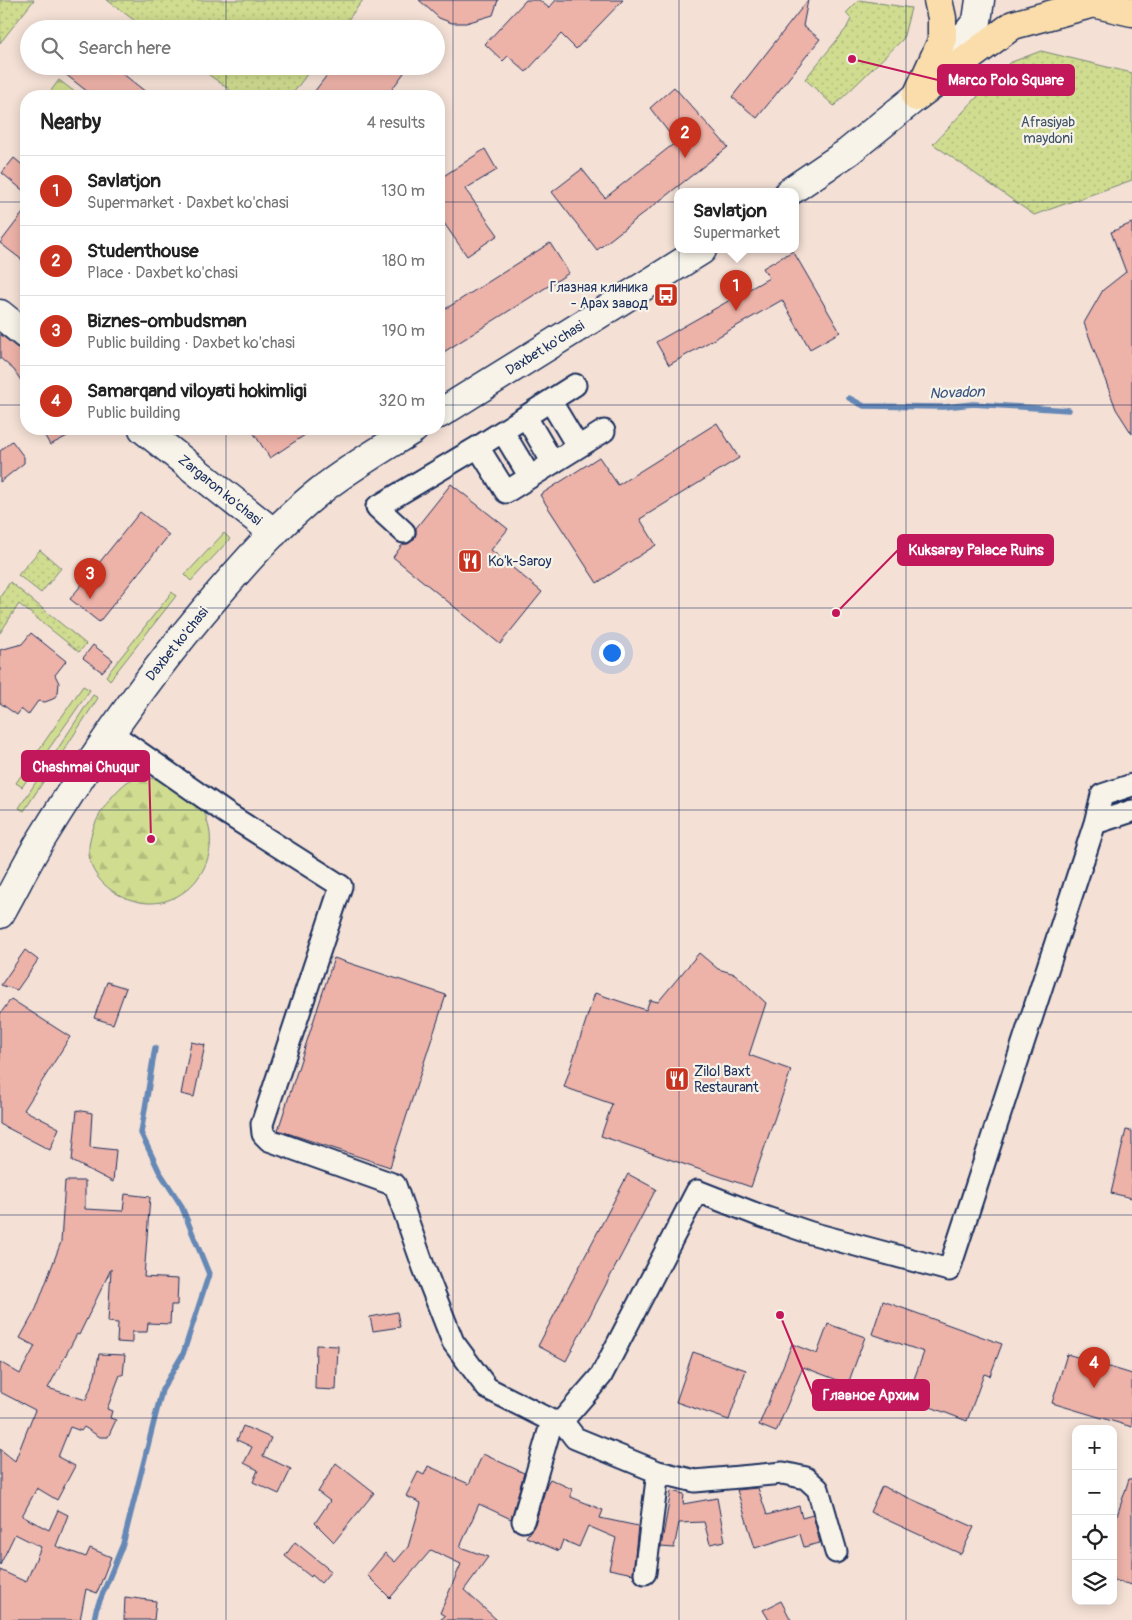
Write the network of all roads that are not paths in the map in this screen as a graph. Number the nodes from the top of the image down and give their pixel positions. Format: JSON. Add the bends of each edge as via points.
{"nodes":[{"id":1,"x":938,"y":0,"type":"edge"},
{"id":2,"x":980,"y":0,"type":"edge"},
{"id":3,"x":1087,"y":1,"type":"edge"},
{"id":4,"x":1132,"y":12,"type":"edge"},
{"id":5,"x":916,"y":97,"type":"junction"},
{"id":6,"x":795,"y":188,"type":"edge"},
{"id":7,"x":697,"y":253,"type":"edge"},
{"id":8,"x":0,"y":314,"type":"edge"},
{"id":9,"x":20,"y":330,"type":"edge"},
{"id":10,"x":575,"y":385,"type":"dead end"},
{"id":11,"x":551,"y":402,"type":"junction"},
{"id":12,"x":445,"y":410,"type":"edge"},
{"id":13,"x":526,"y":417,"type":"junction"},
{"id":14,"x":604,"y":431,"type":"dead end"},
{"id":15,"x":503,"y":432,"type":"junction"},
{"id":16,"x":151,"y":435,"type":"edge"},
{"id":17,"x":404,"y":435,"type":"edge"},
{"id":18,"x":478,"y":447,"type":"junction"},
{"id":19,"x":578,"y":447,"type":"junction"},
{"id":20,"x":553,"y":463,"type":"junction"},
{"id":21,"x":530,"y":477,"type":"junction"},
{"id":22,"x":404,"y":532,"type":"dead end"},
{"id":23,"x":274,"y":533,"type":"junction"},
{"id":24,"x":110,"y":732,"type":"junction"},
{"id":25,"x":1132,"y":785,"type":"edge"},
{"id":26,"x":1132,"y":811,"type":"edge"},
{"id":27,"x":1096,"y":823,"type":"junction"},
{"id":28,"x":0,"y":914,"type":"edge"},
{"id":29,"x":557,"y":1421,"type":"junction"},
{"id":30,"x":658,"y":1472,"type":"junction"},
{"id":31,"x":523,"y":1521,"type":"dead end"},
{"id":32,"x":836,"y":1552,"type":"dead end"},
{"id":33,"x":645,"y":1573,"type":"dead end"}],
"edges":[{"from":1,"to":5,"type":"main road","via":[[942,41]]},
{"from":2,"to":5,"type":"main road","via":[[977,21]]},
{"from":3,"to":4,"type":"main road"},
{"from":3,"to":5,"type":"main road","via":[[1013,24]]},
{"from":5,"to":6,"type":"main road","via":[[848,152]]},
{"from":7,"to":12,"type":"main road","name":"Daxbet ko'chasi"},
{"from":8,"to":9,"type":"main road"},
{"from":10,"to":11,"type":"street"},
{"from":11,"to":13,"type":"street"},
{"from":11,"to":19,"type":"street"},
{"from":13,"to":15,"type":"street"},
{"from":13,"to":20,"type":"street"},
{"from":14,"to":19,"type":"street"},
{"from":15,"to":18,"type":"street"},
{"from":15,"to":21,"type":"street"},
{"from":16,"to":23,"type":"main road","name":"Zargaron ko'chasi"},
{"from":17,"to":23,"type":"main road","name":"Daxbet ko'chasi","via":[[320,491]]},
{"from":18,"to":21,"type":"street","via":[[506,492]]},
{"from":18,"to":22,"type":"street","via":[[377,506]]},
{"from":19,"to":20,"type":"street"},
{"from":20,"to":21,"type":"street"},
{"from":23,"to":24,"type":"main road","name":"Daxbet ko'chasi","via":[[189,627]]},
{"from":24,"to":28,"type":"main road","name":"Daxbet ko'chasi","via":[[43,836]]},
{"from":24,"to":29,"type":"street","via":[[226,813],[340,886],[262,1124],[263,1134],[269,1140],[395,1185],[453,1342],[487,1388]]},
{"from":25,"to":27,"type":"street","via":[[1102,796]]},
{"from":26,"to":27,"type":"street"},
{"from":27,"to":29,"type":"street","via":[[949,1270],[811,1233],[697,1191],[601,1376]]},
{"from":29,"to":30,"type":"street","via":[[575,1438]]},
{"from":29,"to":31,"type":"street"},
{"from":30,"to":32,"type":"street","via":[[695,1481],[783,1473],[806,1478],[818,1489]]},
{"from":30,"to":33,"type":"street"}]}
